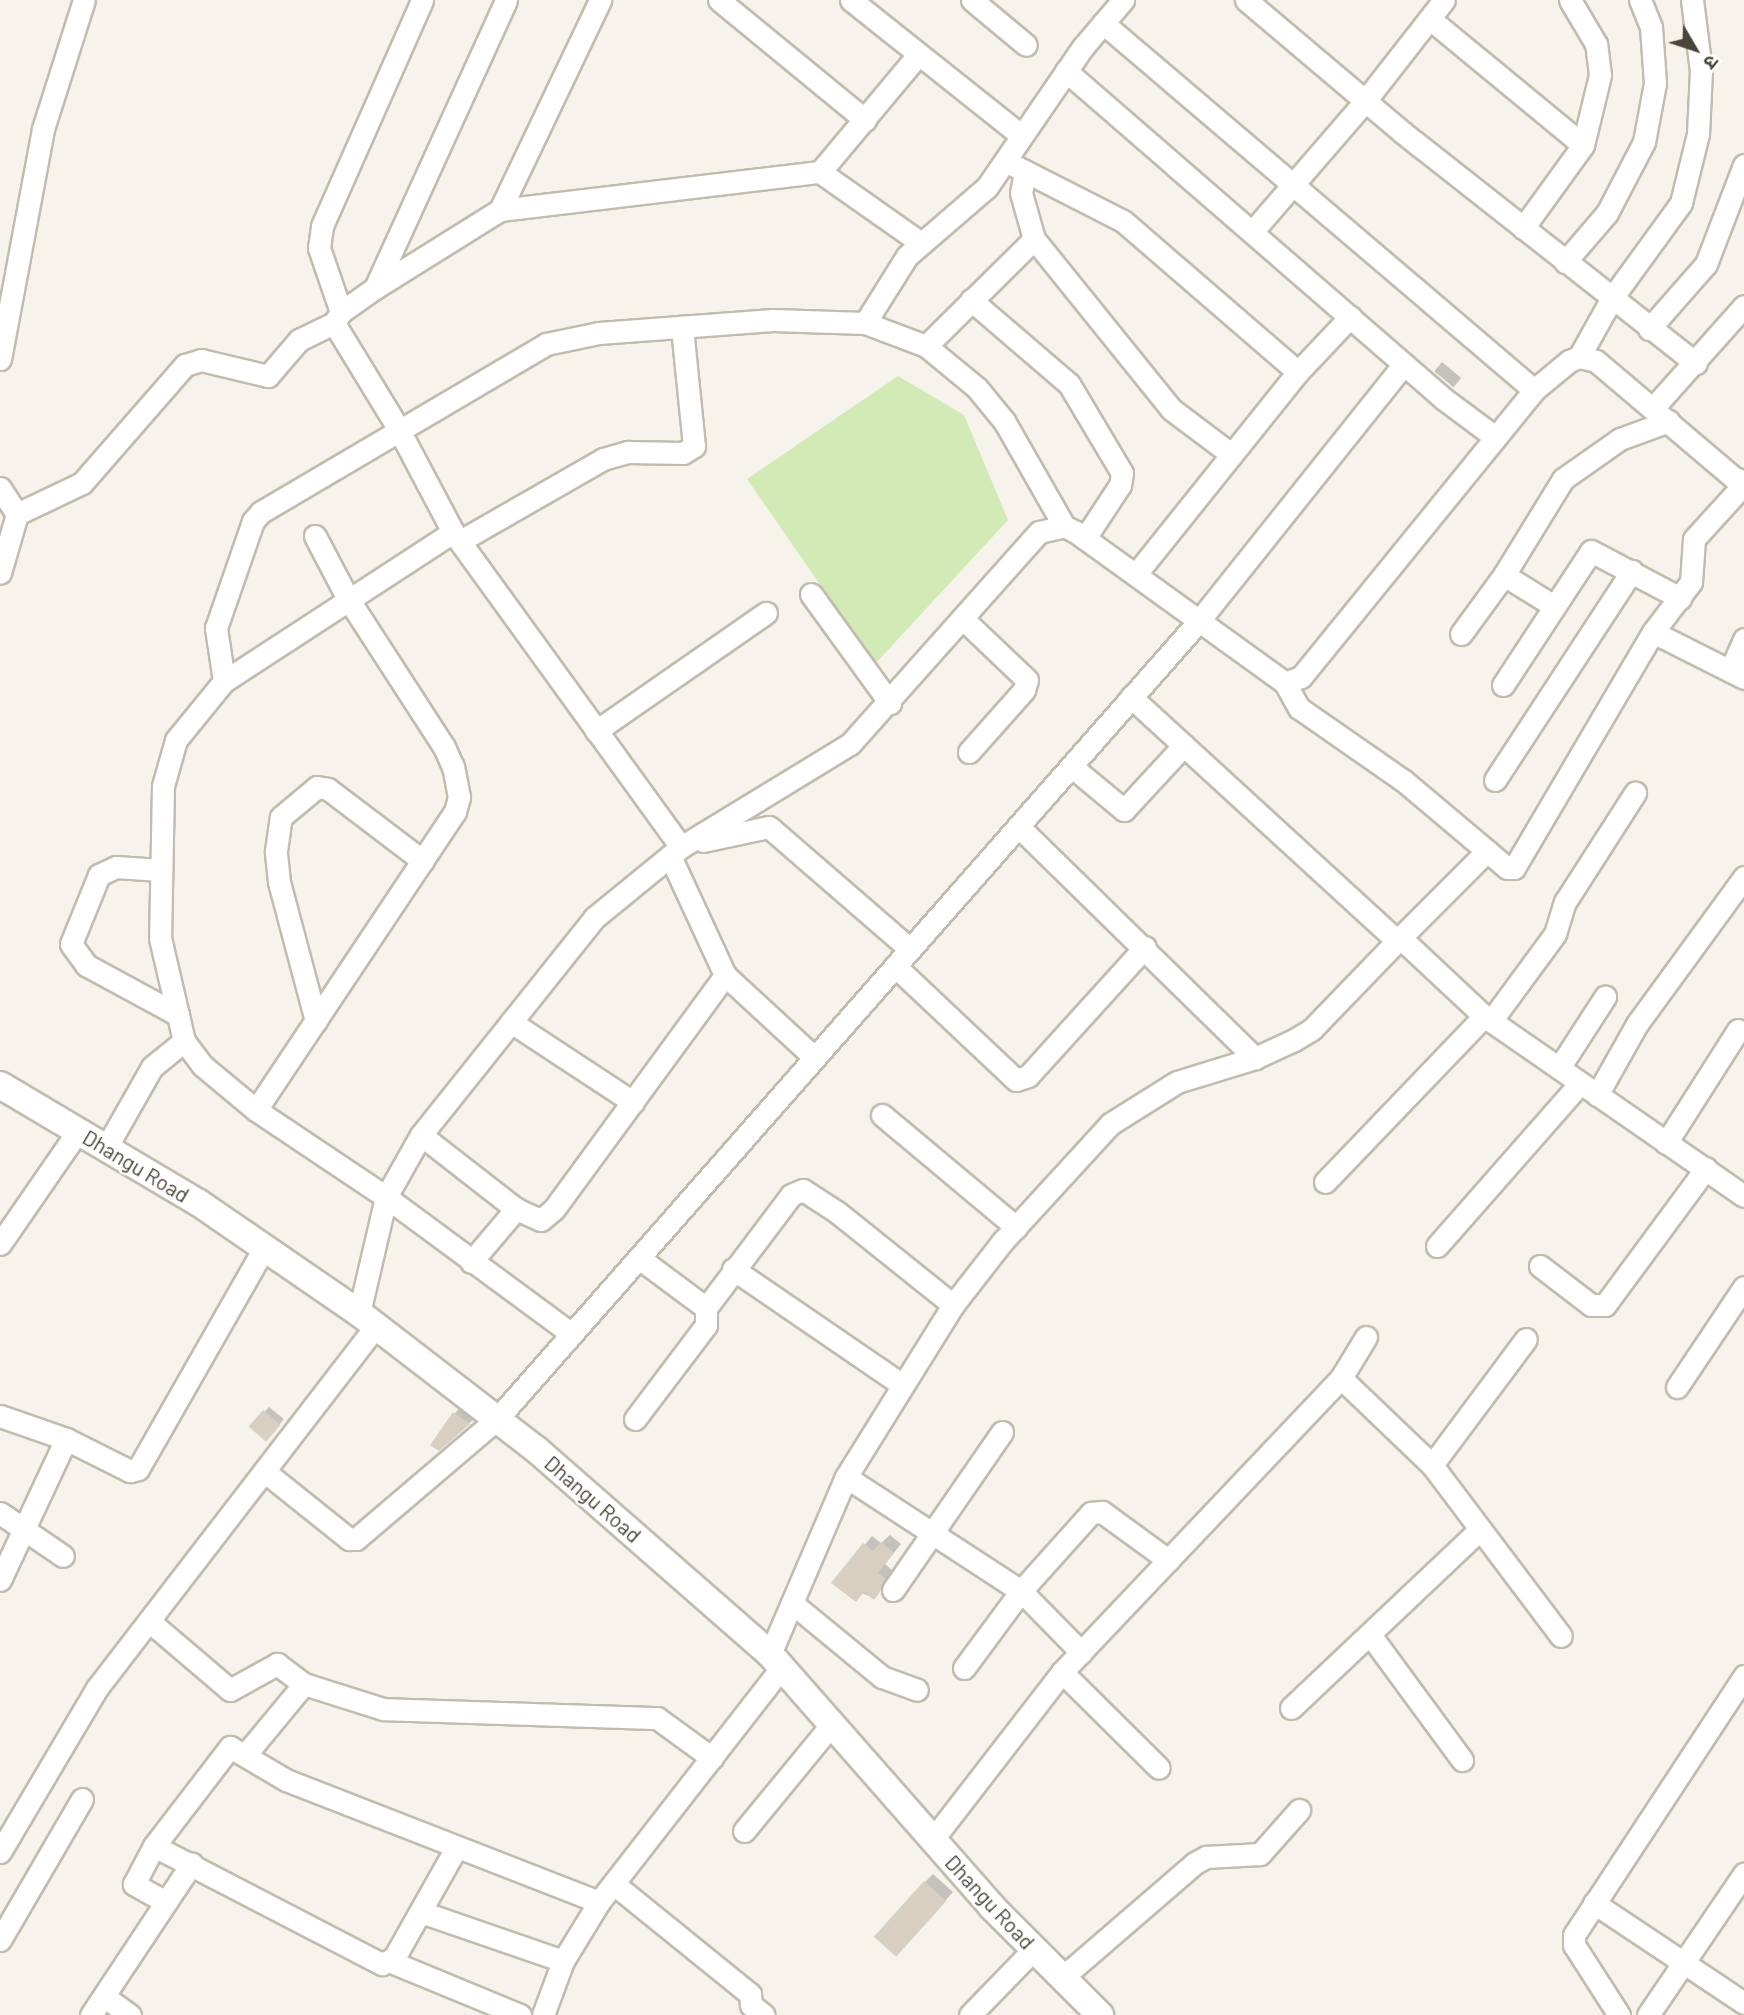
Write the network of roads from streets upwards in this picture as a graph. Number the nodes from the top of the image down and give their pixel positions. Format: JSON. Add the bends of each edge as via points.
{"nodes":[{"id":1,"x":83,"y":0,"type":"edge"},
{"id":2,"x":422,"y":0,"type":"edge"},
{"id":3,"x":506,"y":0,"type":"edge"},
{"id":4,"x":600,"y":0,"type":"edge"},
{"id":5,"x":719,"y":0,"type":"edge"},
{"id":6,"x":851,"y":0,"type":"edge"},
{"id":7,"x":972,"y":0,"type":"edge"},
{"id":8,"x":1123,"y":0,"type":"edge"},
{"id":9,"x":1444,"y":0,"type":"edge"},
{"id":10,"x":1570,"y":0,"type":"edge"},
{"id":11,"x":1640,"y":0,"type":"edge"},
{"id":12,"x":1692,"y":0,"type":"edge"},
{"id":13,"x":1259,"y":4,"type":"edge"},
{"id":14,"x":1430,"y":19,"type":"junction"},
{"id":15,"x":1103,"y":23,"type":"junction"},
{"id":16,"x":1027,"y":45,"type":"dead end"},
{"id":17,"x":917,"y":56,"type":"junction"},
{"id":18,"x":1066,"y":71,"type":"junction"},
{"id":19,"x":1365,"y":101,"type":"junction"},
{"id":20,"x":865,"y":120,"type":"junction"},
{"id":21,"x":1022,"y":136,"type":"junction"},
{"id":22,"x":1583,"y":145,"type":"junction"},
{"id":23,"x":1005,"y":160,"type":"junction"},
{"id":24,"x":1744,"y":165,"type":"edge"},
{"id":25,"x":1025,"y":171,"type":"junction"},
{"id":26,"x":820,"y":172,"type":"junction"},
{"id":27,"x":1294,"y":187,"type":"junction"},
{"id":28,"x":499,"y":209,"type":"junction"},
{"id":29,"x":1523,"y":228,"type":"junction"},
{"id":30,"x":1252,"y":232,"type":"junction"},
{"id":31,"x":1034,"y":239,"type":"junction"},
{"id":32,"x":921,"y":243,"type":"junction"},
{"id":33,"x":1566,"y":262,"type":"junction"},
{"id":34,"x":375,"y":288,"type":"junction"},
{"id":35,"x":1612,"y":298,"type":"junction"},
{"id":36,"x":971,"y":300,"type":"junction"},
{"id":37,"x":1744,"y":306,"type":"edge"},
{"id":38,"x":1350,"y":317,"type":"junction"},
{"id":39,"x":338,"y":318,"type":"junction"},
{"id":40,"x":865,"y":323,"type":"junction"},
{"id":41,"x":682,"y":327,"type":"junction"},
{"id":42,"x":1649,"y":329,"type":"junction"},
{"id":43,"x":926,"y":346,"type":"junction"},
{"id":44,"x":1579,"y":357,"type":"junction"},
{"id":45,"x":0,"y":359,"type":"edge"},
{"id":46,"x":1696,"y":363,"type":"junction"},
{"id":47,"x":1404,"y":364,"type":"junction"},
{"id":48,"x":1298,"y":372,"type":"junction"},
{"id":49,"x":1534,"y":390,"type":"junction"},
{"id":50,"x":1662,"y":414,"type":"junction"},
{"id":51,"x":398,"y":428,"type":"junction"},
{"id":52,"x":1495,"y":437,"type":"junction"},
{"id":53,"x":1232,"y":455,"type":"junction"},
{"id":54,"x":0,"y":488,"type":"edge"},
{"id":55,"x":1741,"y":491,"type":"edge"},
{"id":56,"x":17,"y":514,"type":"junction"},
{"id":57,"x":1064,"y":526,"type":"junction"},
{"id":58,"x":315,"y":536,"type":"dead end"},
{"id":59,"x":457,"y":536,"type":"junction"},
{"id":60,"x":1085,"y":538,"type":"junction"},
{"id":61,"x":1632,"y":570,"type":"junction"},
{"id":62,"x":0,"y":573,"type":"edge"},
{"id":63,"x":1136,"y":574,"type":"junction"},
{"id":64,"x":1504,"y":575,"type":"junction"},
{"id":65,"x":811,"y":594,"type":"dead end"},
{"id":66,"x":347,"y":597,"type":"junction"},
{"id":67,"x":1680,"y":598,"type":"junction"},
{"id":68,"x":1554,"y":606,"type":"junction"},
{"id":69,"x":766,"y":613,"type":"dead end"},
{"id":70,"x":963,"y":619,"type":"junction"},
{"id":71,"x":1198,"y":622,"type":"junction"},
{"id":72,"x":1653,"y":632,"type":"junction"},
{"id":73,"x":1461,"y":634,"type":"dead end"},
{"id":74,"x":1744,"y":639,"type":"edge"},
{"id":75,"x":1737,"y":674,"type":"edge"},
{"id":76,"x":224,"y":681,"type":"junction"},
{"id":77,"x":1285,"y":683,"type":"junction"},
{"id":78,"x":1503,"y":685,"type":"dead end"},
{"id":79,"x":1131,"y":697,"type":"junction"},
{"id":80,"x":890,"y":704,"type":"junction"},
{"id":81,"x":596,"y":732,"type":"junction"},
{"id":82,"x":1184,"y":745,"type":"junction"},
{"id":83,"x":969,"y":752,"type":"dead end"},
{"id":84,"x":1071,"y":766,"type":"junction"},
{"id":85,"x":1495,"y":780,"type":"dead end"},
{"id":86,"x":1634,"y":793,"type":"dead end"},
{"id":87,"x":1018,"y":826,"type":"junction"},
{"id":88,"x":675,"y":851,"type":"junction"},
{"id":89,"x":1487,"y":851,"type":"junction"},
{"id":90,"x":423,"y":861,"type":"junction"},
{"id":91,"x":160,"y":870,"type":"junction"},
{"id":92,"x":1744,"y":877,"type":"edge"},
{"id":93,"x":1397,"y":941,"type":"junction"},
{"id":94,"x":1145,"y":947,"type":"junction"},
{"id":95,"x":910,"y":949,"type":"junction"},
{"id":96,"x":895,"y":966,"type":"junction"},
{"id":97,"x":725,"y":975,"type":"junction"},
{"id":98,"x":1605,"y":997,"type":"dead end"},
{"id":99,"x":178,"y":1015,"type":"junction"},
{"id":100,"x":1488,"y":1018,"type":"junction"},
{"id":101,"x":316,"y":1021,"type":"junction"},
{"id":102,"x":511,"y":1022,"type":"junction"},
{"id":103,"x":1738,"y":1030,"type":"dead end"},
{"id":104,"x":184,"y":1041,"type":"junction"},
{"id":105,"x":814,"y":1058,"type":"junction"},
{"id":106,"x":1255,"y":1058,"type":"junction"},
{"id":107,"x":1559,"y":1068,"type":"junction"},
{"id":108,"x":0,"y":1085,"type":"edge"},
{"id":109,"x":1588,"y":1089,"type":"junction"},
{"id":110,"x":632,"y":1102,"type":"junction"},
{"id":111,"x":256,"y":1110,"type":"junction"},
{"id":112,"x":882,"y":1115,"type":"dead end"},
{"id":113,"x":78,"y":1132,"type":"junction"},
{"id":114,"x":421,"y":1135,"type":"junction"},
{"id":115,"x":1666,"y":1143,"type":"junction"},
{"id":116,"x":106,"y":1148,"type":"junction"},
{"id":117,"x":1706,"y":1168,"type":"junction"},
{"id":118,"x":1325,"y":1182,"type":"dead end"},
{"id":119,"x":1744,"y":1196,"type":"edge"},
{"id":120,"x":387,"y":1197,"type":"junction"},
{"id":121,"x":516,"y":1209,"type":"junction"},
{"id":122,"x":1016,"y":1227,"type":"junction"},
{"id":123,"x":0,"y":1244,"type":"edge"},
{"id":124,"x":1437,"y":1246,"type":"dead end"},
{"id":125,"x":264,"y":1248,"type":"junction"},
{"id":126,"x":639,"y":1258,"type":"junction"},
{"id":127,"x":471,"y":1262,"type":"junction"},
{"id":128,"x":1540,"y":1266,"type":"dead end"},
{"id":129,"x":733,"y":1269,"type":"junction"},
{"id":130,"x":1744,"y":1287,"type":"edge"},
{"id":131,"x":953,"y":1306,"type":"junction"},
{"id":132,"x":706,"y":1308,"type":"junction"},
{"id":133,"x":368,"y":1320,"type":"junction"},
{"id":134,"x":572,"y":1334,"type":"junction"},
{"id":135,"x":1366,"y":1337,"type":"dead end"},
{"id":136,"x":1527,"y":1339,"type":"dead end"},
{"id":137,"x":1341,"y":1378,"type":"junction"},
{"id":138,"x":901,"y":1384,"type":"junction"},
{"id":139,"x":1676,"y":1387,"type":"dead end"},
{"id":140,"x":0,"y":1416,"type":"edge"},
{"id":141,"x":497,"y":1419,"type":"junction"},
{"id":142,"x":635,"y":1419,"type":"dead end"},
{"id":143,"x":1002,"y":1432,"type":"dead end"},
{"id":144,"x":66,"y":1439,"type":"junction"},
{"id":145,"x":1432,"y":1465,"type":"junction"},
{"id":146,"x":264,"y":1471,"type":"junction"},
{"id":147,"x":846,"y":1477,"type":"junction"},
{"id":148,"x":0,"y":1513,"type":"edge"},
{"id":149,"x":1480,"y":1529,"type":"junction"},
{"id":150,"x":23,"y":1530,"type":"junction"},
{"id":151,"x":934,"y":1534,"type":"junction"},
{"id":152,"x":63,"y":1556,"type":"dead end"},
{"id":153,"x":1168,"y":1560,"type":"junction"},
{"id":154,"x":0,"y":1580,"type":"edge"},
{"id":155,"x":893,"y":1590,"type":"dead end"},
{"id":156,"x":1021,"y":1591,"type":"junction"},
{"id":157,"x":792,"y":1603,"type":"junction"},
{"id":158,"x":149,"y":1621,"type":"junction"},
{"id":159,"x":1371,"y":1636,"type":"junction"},
{"id":160,"x":1561,"y":1636,"type":"dead end"},
{"id":161,"x":1081,"y":1652,"type":"junction"},
{"id":162,"x":776,"y":1661,"type":"junction"},
{"id":163,"x":964,"y":1668,"type":"dead end"},
{"id":164,"x":1062,"y":1672,"type":"junction"},
{"id":165,"x":304,"y":1684,"type":"junction"},
{"id":166,"x":1740,"y":1688,"type":"edge"},
{"id":167,"x":916,"y":1690,"type":"dead end"},
{"id":168,"x":1292,"y":1708,"type":"dead end"},
{"id":169,"x":832,"y":1724,"type":"junction"},
{"id":170,"x":246,"y":1754,"type":"junction"},
{"id":171,"x":712,"y":1758,"type":"junction"},
{"id":172,"x":1462,"y":1760,"type":"dead end"},
{"id":173,"x":1159,"y":1768,"type":"dead end"},
{"id":174,"x":82,"y":1799,"type":"dead end"},
{"id":175,"x":1299,"y":1810,"type":"dead end"},
{"id":176,"x":744,"y":1831,"type":"dead end"},
{"id":177,"x":933,"y":1839,"type":"junction"},
{"id":178,"x":154,"y":1846,"type":"junction"},
{"id":179,"x":456,"y":1848,"type":"junction"},
{"id":180,"x":0,"y":1852,"type":"edge"},
{"id":181,"x":192,"y":1863,"type":"junction"},
{"id":182,"x":1744,"y":1874,"type":"edge"},
{"id":183,"x":614,"y":1884,"type":"junction"},
{"id":184,"x":166,"y":1902,"type":"junction"},
{"id":185,"x":599,"y":1902,"type":"junction"},
{"id":186,"x":1594,"y":1903,"type":"junction"},
{"id":187,"x":421,"y":1912,"type":"junction"},
{"id":188,"x":0,"y":1940,"type":"edge"},
{"id":189,"x":1033,"y":1950,"type":"junction"},
{"id":190,"x":389,"y":1961,"type":"junction"},
{"id":191,"x":563,"y":1961,"type":"junction"},
{"id":192,"x":1686,"y":1965,"type":"junction"},
{"id":193,"x":1064,"y":1976,"type":"junction"},
{"id":194,"x":105,"y":1997,"type":"junction"},
{"id":195,"x":1744,"y":2003,"type":"edge"},
{"id":196,"x":1744,"y":2010,"type":"edge"},
{"id":197,"x":752,"y":2012,"type":"edge"},
{"id":198,"x":91,"y":2015,"type":"edge"},
{"id":199,"x":130,"y":2015,"type":"edge"},
{"id":200,"x":520,"y":2015,"type":"edge"},
{"id":201,"x":543,"y":2015,"type":"edge"},
{"id":202,"x":970,"y":2015,"type":"edge"},
{"id":203,"x":1100,"y":2015,"type":"edge"},
{"id":204,"x":1619,"y":2015,"type":"edge"},
{"id":205,"x":1648,"y":2015,"type":"edge"},
{"id":206,"x":1739,"y":2015,"type":"edge"}],
"edges":[{"from":1,"to":45,"type":"street","via":[[43,129]]},
{"from":2,"to":39,"type":"street","via":[[321,226],[319,248]]},
{"from":3,"to":34,"type":"street"},
{"from":4,"to":28,"type":"street"},
{"from":5,"to":20,"type":"street"},
{"from":6,"to":17,"type":"street"},
{"from":7,"to":16,"type":"street"},
{"from":8,"to":15,"type":"street"},
{"from":9,"to":14,"type":"street"},
{"from":10,"to":22,"type":"street","via":[[1600,57]]},
{"from":11,"to":33,"type":"street","via":[[1651,27],[1655,83],[1644,142],[1607,213]]},
{"from":12,"to":35,"type":"street","via":[[1701,71],[1698,134],[1681,203]]},
{"from":13,"to":19,"type":"street"},
{"from":14,"to":19,"type":"street"},
{"from":14,"to":22,"type":"street"},
{"from":15,"to":18,"type":"street"},
{"from":15,"to":27,"type":"street"},
{"from":17,"to":20,"type":"street"},
{"from":17,"to":21,"type":"street"},
{"from":18,"to":21,"type":"street"},
{"from":18,"to":30,"type":"street"},
{"from":19,"to":27,"type":"street"},
{"from":19,"to":29,"type":"street"},
{"from":20,"to":26,"type":"street"},
{"from":21,"to":23,"type":"street"},
{"from":22,"to":29,"type":"street"},
{"from":23,"to":25,"type":"street"},
{"from":23,"to":32,"type":"street","via":[[987,187]]},
{"from":24,"to":42,"type":"street","via":[[1706,264]]},
{"from":25,"to":31,"type":"street","via":[[1021,193]]},
{"from":25,"to":48,"type":"street","via":[[1123,221]]},
{"from":26,"to":28,"type":"street"},
{"from":26,"to":32,"type":"street"},
{"from":27,"to":30,"type":"street"},
{"from":27,"to":49,"type":"street"},
{"from":28,"to":34,"type":"street"},
{"from":29,"to":33,"type":"street"},
{"from":30,"to":38,"type":"street"},
{"from":31,"to":36,"type":"street"},
{"from":31,"to":53,"type":"street","via":[[1171,410]]},
{"from":32,"to":40,"type":"street","via":[[907,256]]},
{"from":33,"to":35,"type":"street"},
{"from":34,"to":39,"type":"street"},
{"from":35,"to":42,"type":"street"},
{"from":35,"to":44,"type":"street"},
{"from":36,"to":43,"type":"street"},
{"from":36,"to":60,"type":"street","via":[[1069,384],[1122,472],[1120,485]]},
{"from":37,"to":46,"type":"street"},
{"from":38,"to":47,"type":"street"},
{"from":38,"to":48,"type":"street"},
{"from":39,"to":51,"type":"street"},
{"from":39,"to":56,"type":"street","via":[[299,340],[268,376],[201,360],[185,365],[82,482]]},
{"from":40,"to":41,"type":"street","via":[[773,320]]},
{"from":40,"to":43,"type":"street"},
{"from":41,"to":51,"type":"street","via":[[599,333],[546,344]]},
{"from":41,"to":59,"type":"street","via":[[694,446],[682,453],[628,452],[603,459],[559,489]]},
{"from":42,"to":46,"type":"street"},
{"from":43,"to":57,"type":"street","via":[[977,388],[1004,421]]},
{"from":44,"to":49,"type":"street"},
{"from":44,"to":50,"type":"street","via":[[1597,361]]},
{"from":46,"to":50,"type":"street"},
{"from":47,"to":52,"type":"street"},
{"from":47,"to":71,"type":"street"},
{"from":48,"to":53,"type":"street"},
{"from":49,"to":52,"type":"street"},
{"from":50,"to":55,"type":"street","via":[[1734,478]]},
{"from":50,"to":64,"type":"street","via":[[1563,479]]},
{"from":51,"to":59,"type":"street"},
{"from":51,"to":76,"type":"street","via":[[271,504],[254,521],[216,628]]},
{"from":52,"to":77,"type":"street","via":[[1301,677]]},
{"from":53,"to":63,"type":"street"},
{"from":54,"to":56,"type":"street"},
{"from":55,"to":67,"type":"street","via":[[1694,539],[1693,576]]},
{"from":56,"to":62,"type":"street"},
{"from":57,"to":60,"type":"street"},
{"from":57,"to":70,"type":"street","via":[[1039,532]]},
{"from":58,"to":66,"type":"street"},
{"from":59,"to":66,"type":"street"},
{"from":59,"to":81,"type":"street"},
{"from":60,"to":63,"type":"street"},
{"from":61,"to":67,"type":"street"},
{"from":61,"to":68,"type":"street","via":[[1591,551]]},
{"from":61,"to":85,"type":"street"},
{"from":63,"to":71,"type":"street"},
{"from":64,"to":68,"type":"street"},
{"from":64,"to":73,"type":"street"},
{"from":65,"to":80,"type":"street"},
{"from":66,"to":76,"type":"street"},
{"from":66,"to":90,"type":"street","via":[[453,767],[459,797],[455,812]]},
{"from":67,"to":72,"type":"street"},
{"from":68,"to":78,"type":"street"},
{"from":69,"to":81,"type":"street"},
{"from":70,"to":80,"type":"street"},
{"from":70,"to":83,"type":"street","via":[[1027,680],[1024,690]]},
{"from":71,"to":77,"type":"street"},
{"from":71,"to":79,"type":"street"},
{"from":72,"to":75,"type":"street"},
{"from":72,"to":89,"type":"street","via":[[1514,868],[1507,869]]},
{"from":74,"to":75,"type":"street"},
{"from":76,"to":91,"type":"street","via":[[176,740],[168,760]]},
{"from":77,"to":89,"type":"street","via":[[1299,708],[1404,781]]},
{"from":79,"to":82,"type":"street"},
{"from":79,"to":84,"type":"street"},
{"from":80,"to":88,"type":"street","via":[[850,744]]},
{"from":81,"to":88,"type":"street"},
{"from":82,"to":84,"type":"street","via":[[1124,810]]},
{"from":82,"to":93,"type":"street"},
{"from":84,"to":87,"type":"street"},
{"from":86,"to":100,"type":"street","via":[[1565,902],[1555,934]]},
{"from":87,"to":94,"type":"street"},
{"from":87,"to":95,"type":"street"},
{"from":88,"to":95,"type":"street","via":[[769,827]]},
{"from":88,"to":97,"type":"street"},
{"from":88,"to":102,"type":"street","via":[[594,918]]},
{"from":89,"to":93,"type":"street"},
{"from":90,"to":101,"type":"street"},
{"from":90,"to":101,"type":"street","via":[[328,789],[317,787],[281,817],[276,851],[279,882]]},
{"from":91,"to":99,"type":"street","via":[[160,938]]},
{"from":91,"to":99,"type":"street","via":[[117,867],[99,875],[71,944],[86,965]]},
{"from":92,"to":109,"type":"street"},
{"from":93,"to":100,"type":"street","via":[[1406,943]]},
{"from":93,"to":106,"type":"street","via":[[1312,1029]]},
{"from":94,"to":96,"type":"street","via":[[1028,1076],[1016,1080]]},
{"from":94,"to":106,"type":"street"},
{"from":95,"to":96,"type":"street"},
{"from":96,"to":105,"type":"street"},
{"from":97,"to":105,"type":"street"},
{"from":97,"to":110,"type":"street"},
{"from":98,"to":107,"type":"street"},
{"from":99,"to":104,"type":"street"},
{"from":100,"to":107,"type":"street"},
{"from":100,"to":118,"type":"street"},
{"from":101,"to":111,"type":"street"},
{"from":102,"to":110,"type":"street"},
{"from":102,"to":114,"type":"street"},
{"from":103,"to":115,"type":"street"},
{"from":104,"to":111,"type":"street","via":[[197,1060]]},
{"from":104,"to":116,"type":"street","via":[[152,1067]]},
{"from":105,"to":126,"type":"street"},
{"from":106,"to":122,"type":"street","via":[[1177,1082],[1110,1124]]},
{"from":107,"to":109,"type":"street"},
{"from":108,"to":113,"type":"street","name":"Dhangu Road"},
{"from":109,"to":115,"type":"street"},
{"from":109,"to":124,"type":"street"},
{"from":110,"to":121,"type":"street","via":[[546,1217],[537,1219]]},
{"from":111,"to":120,"type":"street"},
{"from":112,"to":122,"type":"street"},
{"from":113,"to":116,"type":"street","name":"Dhangu Road"},
{"from":113,"to":123,"type":"street"},
{"from":114,"to":120,"type":"street"},
{"from":114,"to":121,"type":"street"},
{"from":115,"to":117,"type":"street"},
{"from":116,"to":125,"type":"street","name":"Dhangu Road"},
{"from":117,"to":119,"type":"street"},
{"from":117,"to":128,"type":"street","via":[[1605,1305],[1591,1305]]},
{"from":120,"to":127,"type":"street"},
{"from":120,"to":133,"type":"street"},
{"from":121,"to":127,"type":"street"},
{"from":122,"to":131,"type":"street"},
{"from":125,"to":133,"type":"street","name":"Dhangu Road"},
{"from":125,"to":144,"type":"street","via":[[138,1469],[130,1471]]},
{"from":126,"to":132,"type":"street"},
{"from":126,"to":134,"type":"street"},
{"from":127,"to":134,"type":"street"},
{"from":129,"to":131,"type":"street","via":[[791,1195],[803,1190],[838,1212]]},
{"from":129,"to":132,"type":"street"},
{"from":129,"to":138,"type":"street"},
{"from":130,"to":139,"type":"street"},
{"from":131,"to":138,"type":"street"},
{"from":132,"to":142,"type":"street","via":[[706,1325]]},
{"from":133,"to":141,"type":"street","name":"Dhangu Road"},
{"from":133,"to":146,"type":"street"},
{"from":134,"to":141,"type":"street"},
{"from":135,"to":137,"type":"street"},
{"from":136,"to":145,"type":"street"},
{"from":137,"to":145,"type":"street"},
{"from":137,"to":153,"type":"street"},
{"from":138,"to":147,"type":"street"},
{"from":140,"to":144,"type":"street"},
{"from":141,"to":146,"type":"street","via":[[356,1539],[349,1539]]},
{"from":141,"to":162,"type":"street","name":"Dhangu Road"},
{"from":143,"to":151,"type":"street"},
{"from":144,"to":150,"type":"street"},
{"from":145,"to":149,"type":"street"},
{"from":146,"to":158,"type":"street"},
{"from":147,"to":151,"type":"street"},
{"from":147,"to":157,"type":"street"},
{"from":148,"to":150,"type":"street"},
{"from":149,"to":159,"type":"street"},
{"from":149,"to":160,"type":"street"},
{"from":150,"to":152,"type":"street"},
{"from":150,"to":154,"type":"street"},
{"from":151,"to":155,"type":"street"},
{"from":151,"to":156,"type":"street"},
{"from":153,"to":156,"type":"street","via":[[1097,1511]]},
{"from":153,"to":161,"type":"street"},
{"from":156,"to":161,"type":"street"},
{"from":156,"to":163,"type":"street"},
{"from":157,"to":162,"type":"street"},
{"from":157,"to":167,"type":"street","via":[[882,1677]]},
{"from":158,"to":165,"type":"street","via":[[225,1688],[233,1689],[272,1664]]},
{"from":158,"to":180,"type":"street","via":[[97,1688]]},
{"from":159,"to":168,"type":"street"},
{"from":159,"to":172,"type":"street"},
{"from":161,"to":164,"type":"street"},
{"from":162,"to":169,"type":"street","name":"Dhangu Road"},
{"from":162,"to":171,"type":"street"},
{"from":164,"to":173,"type":"street"},
{"from":164,"to":177,"type":"street"},
{"from":165,"to":170,"type":"street"},
{"from":165,"to":171,"type":"street","via":[[383,1709],[657,1718]]},
{"from":166,"to":186,"type":"street"},
{"from":169,"to":176,"type":"street"},
{"from":169,"to":177,"type":"street","name":"Dhangu Road"},
{"from":170,"to":178,"type":"street","via":[[226,1749]]},
{"from":170,"to":179,"type":"street","via":[[286,1780]]},
{"from":171,"to":183,"type":"street"},
{"from":174,"to":188,"type":"street"},
{"from":175,"to":193,"type":"street","via":[[1260,1854],[1206,1857],[1195,1863]]},
{"from":177,"to":189,"type":"street","name":"Dhangu Road"},
{"from":178,"to":181,"type":"street"},
{"from":178,"to":184,"type":"street","via":[[134,1885]]},
{"from":179,"to":185,"type":"street"},
{"from":179,"to":187,"type":"street"},
{"from":181,"to":184,"type":"street"},
{"from":181,"to":190,"type":"street","via":[[376,1962]]},
{"from":182,"to":192,"type":"street"},
{"from":183,"to":185,"type":"street"},
{"from":183,"to":197,"type":"street","via":[[750,1994]]},
{"from":184,"to":194,"type":"street"},
{"from":185,"to":191,"type":"street"},
{"from":186,"to":192,"type":"street"},
{"from":186,"to":204,"type":"street","via":[[1573,1940]]},
{"from":187,"to":190,"type":"street"},
{"from":187,"to":191,"type":"street"},
{"from":189,"to":193,"type":"street","name":"Dhangu Road"},
{"from":189,"to":202,"type":"street"},
{"from":190,"to":200,"type":"street"},
{"from":191,"to":201,"type":"street"},
{"from":192,"to":195,"type":"street"},
{"from":192,"to":205,"type":"street"},
{"from":193,"to":203,"type":"street","name":"Dhangu Road"},
{"from":194,"to":198,"type":"street"},
{"from":194,"to":199,"type":"street"},
{"from":196,"to":206,"type":"street"}]}
